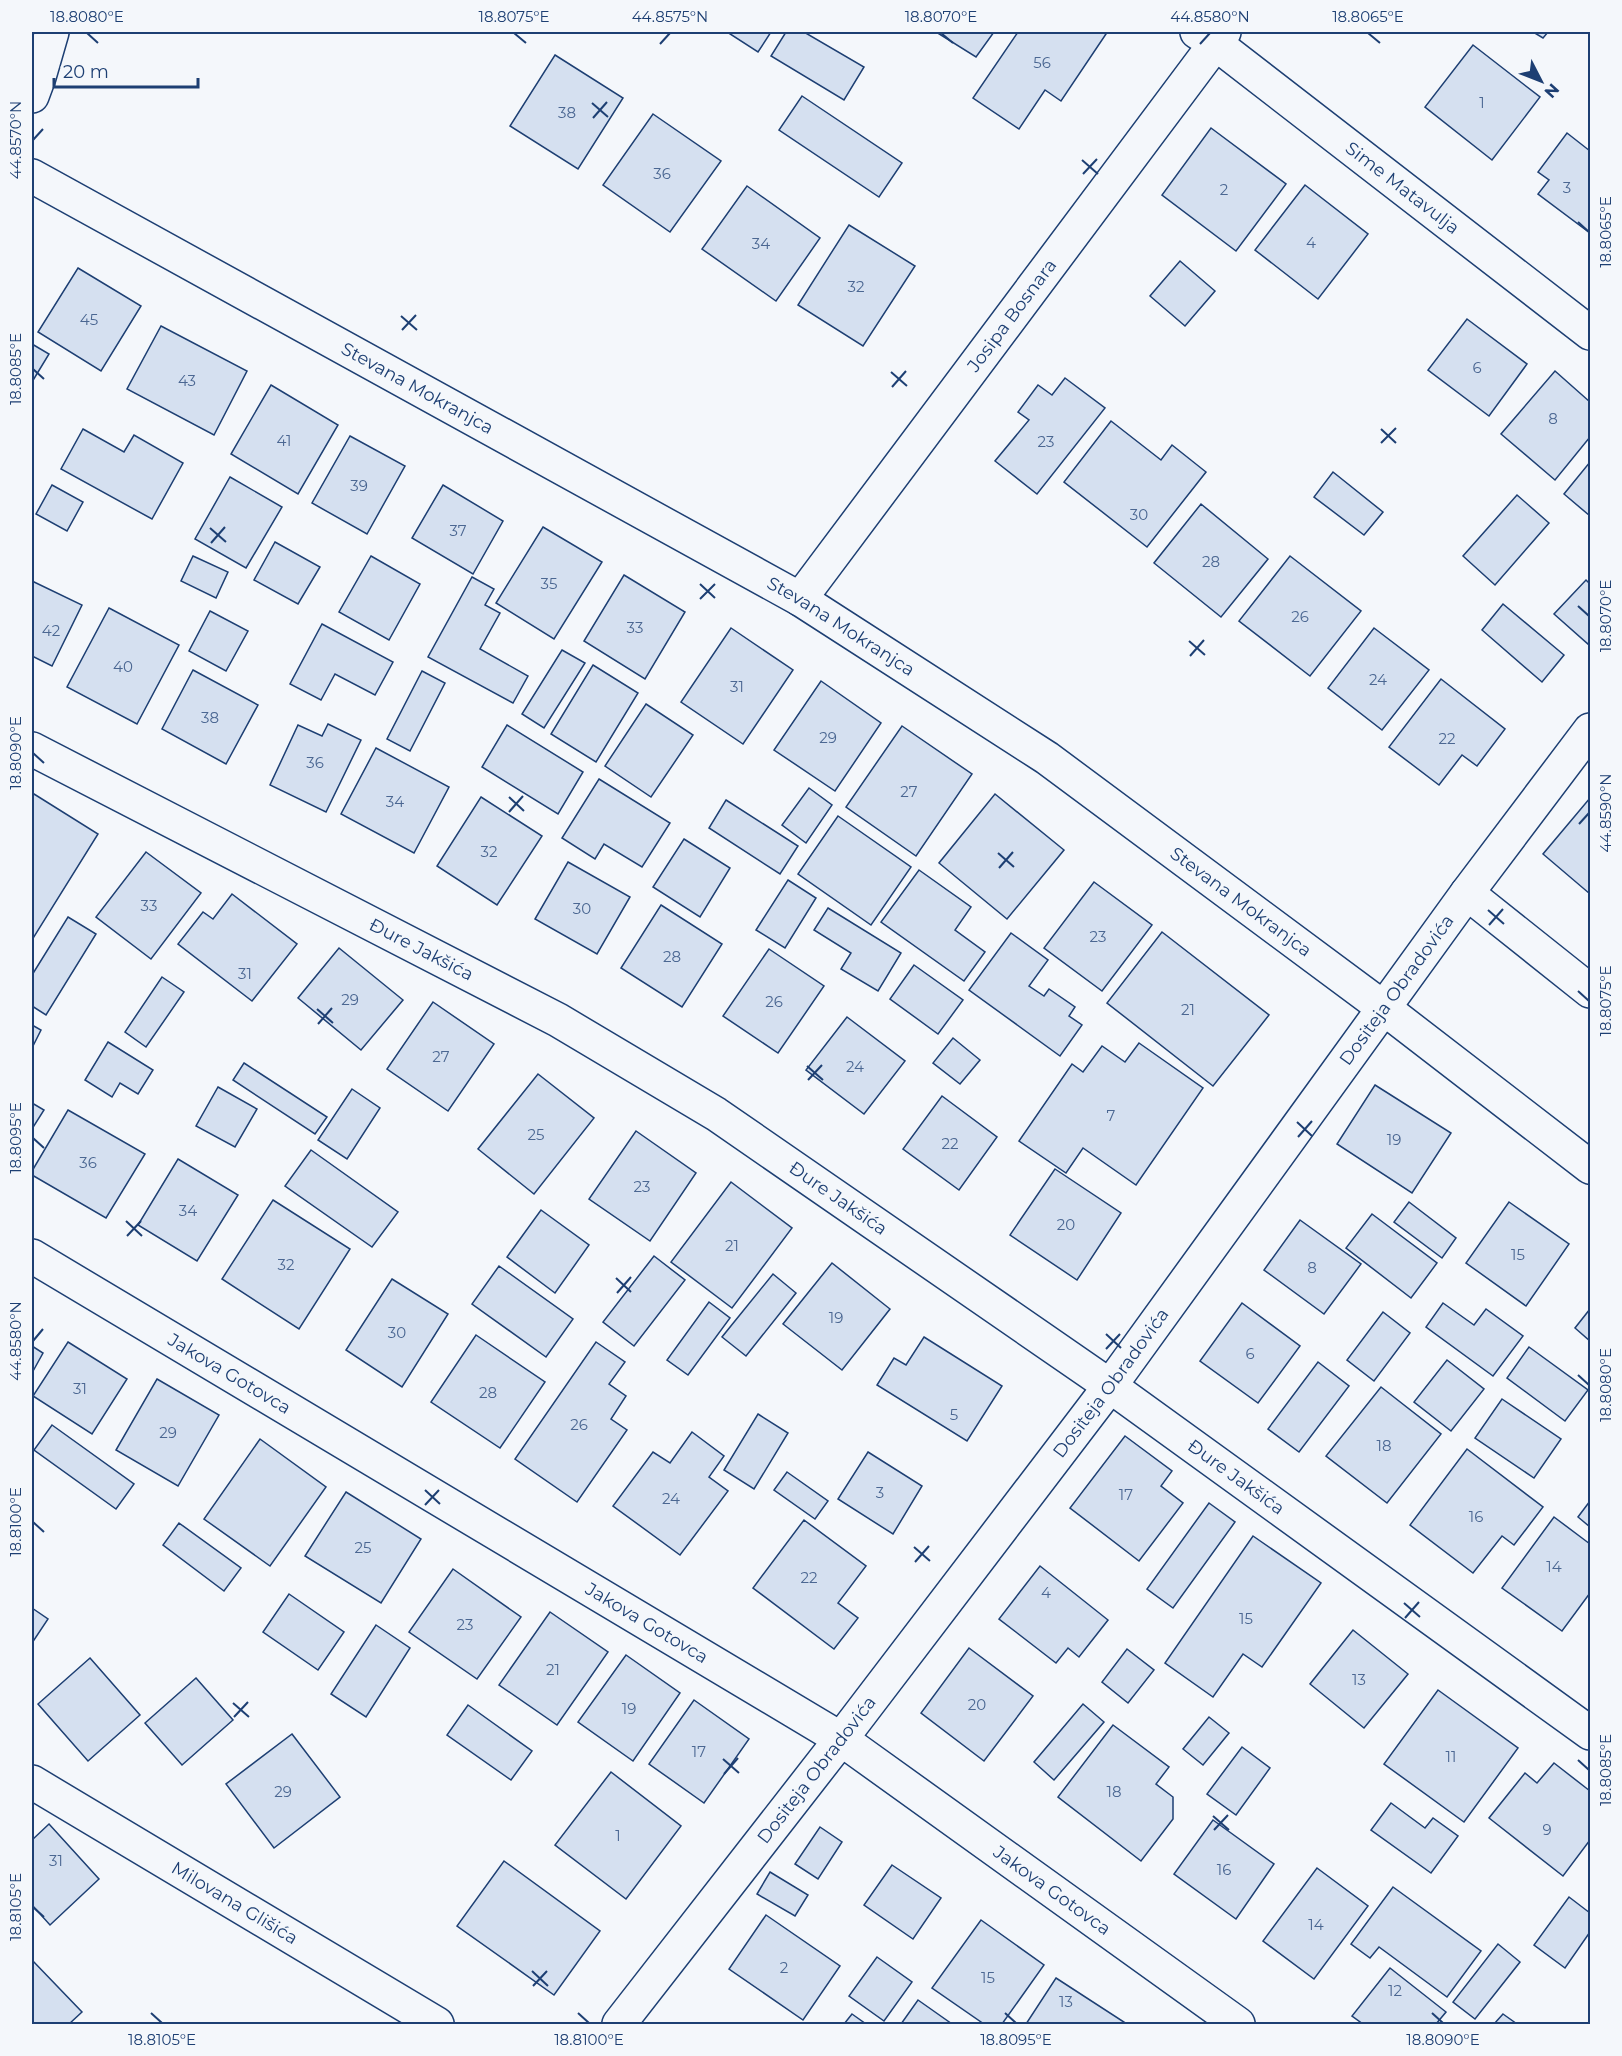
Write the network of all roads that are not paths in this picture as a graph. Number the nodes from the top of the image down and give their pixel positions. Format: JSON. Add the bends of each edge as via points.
{"nodes":[{"id":1,"x":52,"y":32,"type":"edge"},
{"id":2,"x":1212,"y":35,"type":"edge"},
{"id":3,"x":32,"y":96,"type":"edge"},
{"id":4,"x":32,"y":176,"type":"edge"},
{"id":5,"x":1590,"y":333,"type":"edge"},
{"id":6,"x":800,"y":599,"type":"junction"},
{"id":7,"x":1590,"y":730,"type":"edge"},
{"id":8,"x":32,"y":749,"type":"edge"},
{"id":9,"x":1467,"y":893,"type":"junction"},
{"id":10,"x":1590,"y":991,"type":"edge"},
{"id":11,"x":1385,"y":1009,"type":"junction"},
{"id":12,"x":1590,"y":1167,"type":"edge"},
{"id":13,"x":32,"y":1256,"type":"edge"},
{"id":14,"x":1110,"y":1386,"type":"junction"},
{"id":15,"x":1590,"y":1733,"type":"edge"},
{"id":16,"x":841,"y":1739,"type":"junction"},
{"id":17,"x":32,"y":1782,"type":"edge"},
{"id":18,"x":436,"y":2025,"type":"edge"},
{"id":19,"x":619,"y":2025,"type":"edge"},
{"id":20,"x":1238,"y":2025,"type":"edge"}],
"edges":[{"from":1,"to":3,"type":"street"},
{"from":2,"to":5,"type":"street","name":"Sime Matavulja"},
{"from":2,"to":6,"type":"street","name":"Josipa Bosnara"},
{"from":4,"to":6,"type":"street","name":"Stevana Mokranjca"},
{"from":6,"to":11,"type":"street","name":"Stevana Mokranjca","via":[[1047,758]]},
{"from":7,"to":9,"type":"street","name":"Dositeja Obradovića"},
{"from":8,"to":14,"type":"street","name":"Đure Jakšića","via":[[558,1020],[716,1114]]},
{"from":9,"to":10,"type":"street"},
{"from":9,"to":11,"type":"street","name":"Dositeja Obradovića"},
{"from":11,"to":12,"type":"street","name":"Stevana Mokranjca"},
{"from":11,"to":14,"type":"street","name":"Dositeja Obradovića"},
{"from":13,"to":16,"type":"street","name":"Jakova Gotovca"},
{"from":14,"to":15,"type":"street","name":"Đure Jakšića"},
{"from":14,"to":16,"type":"street","name":"Dositeja Obradovića"},
{"from":16,"to":19,"type":"street","name":"Dositeja Obradovića"},
{"from":16,"to":20,"type":"street","name":"Jakova Gotovca"},
{"from":17,"to":18,"type":"street","name":"Milovana Glišića"}]}
